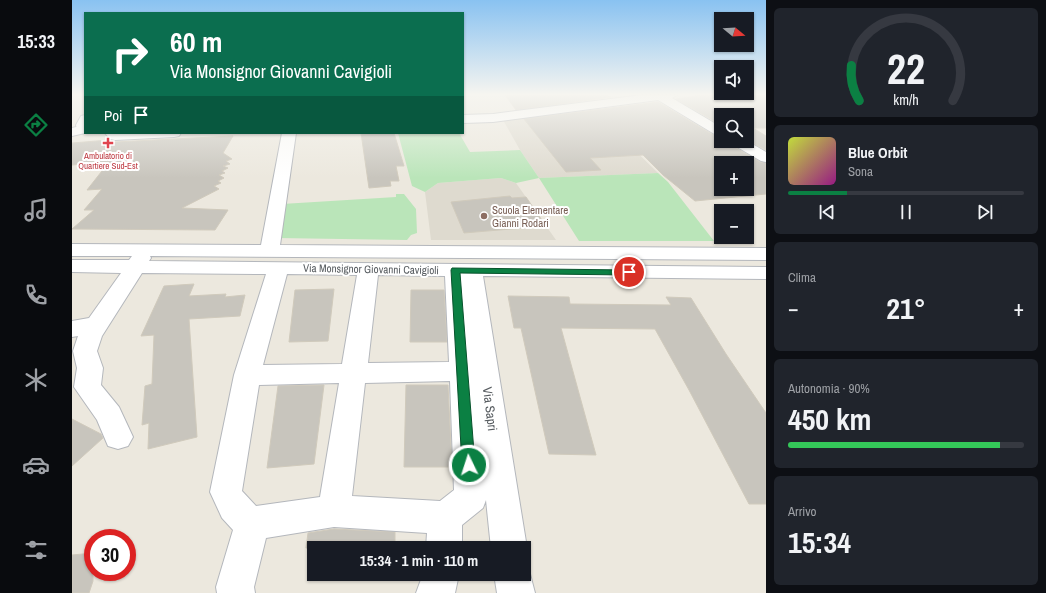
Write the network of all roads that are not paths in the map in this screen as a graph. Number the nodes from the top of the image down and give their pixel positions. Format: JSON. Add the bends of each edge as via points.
{"nodes":[{"id":1,"x":113,"y":134,"type":"edge"},
{"id":2,"x":154,"y":134,"type":"edge"},
{"id":3,"x":289,"y":134,"type":"edge"},
{"id":4,"x":749,"y":148,"type":"edge"},
{"id":5,"x":766,"y":158,"type":"edge"},
{"id":6,"x":72,"y":250,"type":"edge"},
{"id":7,"x":766,"y":254,"type":"edge"},
{"id":8,"x":140,"y":259,"type":"junction"},
{"id":9,"x":274,"y":260,"type":"junction"},
{"id":10,"x":72,"y":266,"type":"edge"},
{"id":11,"x":368,"y":269,"type":"junction"},
{"id":12,"x":464,"y":270,"type":"junction"},
{"id":13,"x":766,"y":273,"type":"edge"},
{"id":14,"x":97,"y":325,"type":"junction"},
{"id":15,"x":72,"y":329,"type":"edge"},
{"id":16,"x":462,"y":371,"type":"junction"},
{"id":17,"x":353,"y":372,"type":"junction"},
{"id":18,"x":247,"y":375,"type":"junction"},
{"id":19,"x":80,"y":383,"type":"edge"},
{"id":20,"x":118,"y":437,"type":"dead end"},
{"id":21,"x":334,"y":511,"type":"junction"},
{"id":22,"x":252,"y":523,"type":"junction"},
{"id":23,"x":445,"y":533,"type":"edge"},
{"id":24,"x":507,"y":541,"type":"edge"},
{"id":25,"x":440,"y":581,"type":"edge"},
{"id":26,"x":513,"y":581,"type":"edge"},
{"id":27,"x":236,"y":593,"type":"edge"},
{"id":28,"x":435,"y":593,"type":"edge"},
{"id":29,"x":516,"y":593,"type":"edge"}],
"edges":[{"from":1,"to":2,"type":"street"},
{"from":3,"to":9,"type":"street"},
{"from":4,"to":5,"type":"street"},
{"from":6,"to":8,"type":"street","name":"Via Monsignor Giovanni Cavigioli"},
{"from":7,"to":9,"type":"street","name":"Via Monsignor Giovanni Cavigioli"},
{"from":8,"to":9,"type":"street","name":"Via Monsignor Giovanni Cavigioli"},
{"from":8,"to":10,"type":"street","name":"Via Monsignor Giovanni Cavigioli"},
{"from":8,"to":14,"type":"street"},
{"from":9,"to":11,"type":"street","name":"Via Monsignor Giovanni Cavigioli"},
{"from":9,"to":18,"type":"street"},
{"from":11,"to":12,"type":"street","name":"Via Monsignor Giovanni Cavigioli"},
{"from":11,"to":17,"type":"street"},
{"from":12,"to":13,"type":"street","name":"Via Monsignor Giovanni Cavigioli"},
{"from":12,"to":16,"type":"street"},
{"from":12,"to":24,"type":"street","name":"Via Sapri"},
{"from":14,"to":15,"type":"street"},
{"from":14,"to":19,"type":"street","via":[[90,335],[85,351],[90,368]]},
{"from":16,"to":17,"type":"street"},
{"from":16,"to":23,"type":"street","via":[[471,497]]},
{"from":17,"to":18,"type":"street"},
{"from":17,"to":21,"type":"street"},
{"from":18,"to":22,"type":"street","via":[[226,492],[239,516]]},
{"from":19,"to":20,"type":"street","via":[[87,387],[108,416]]},
{"from":21,"to":22,"type":"street"},
{"from":21,"to":23,"type":"street"},
{"from":22,"to":27,"type":"street","via":[[235,587]]},
{"from":25,"to":28,"type":"street"},
{"from":26,"to":29,"type":"street"}]}
